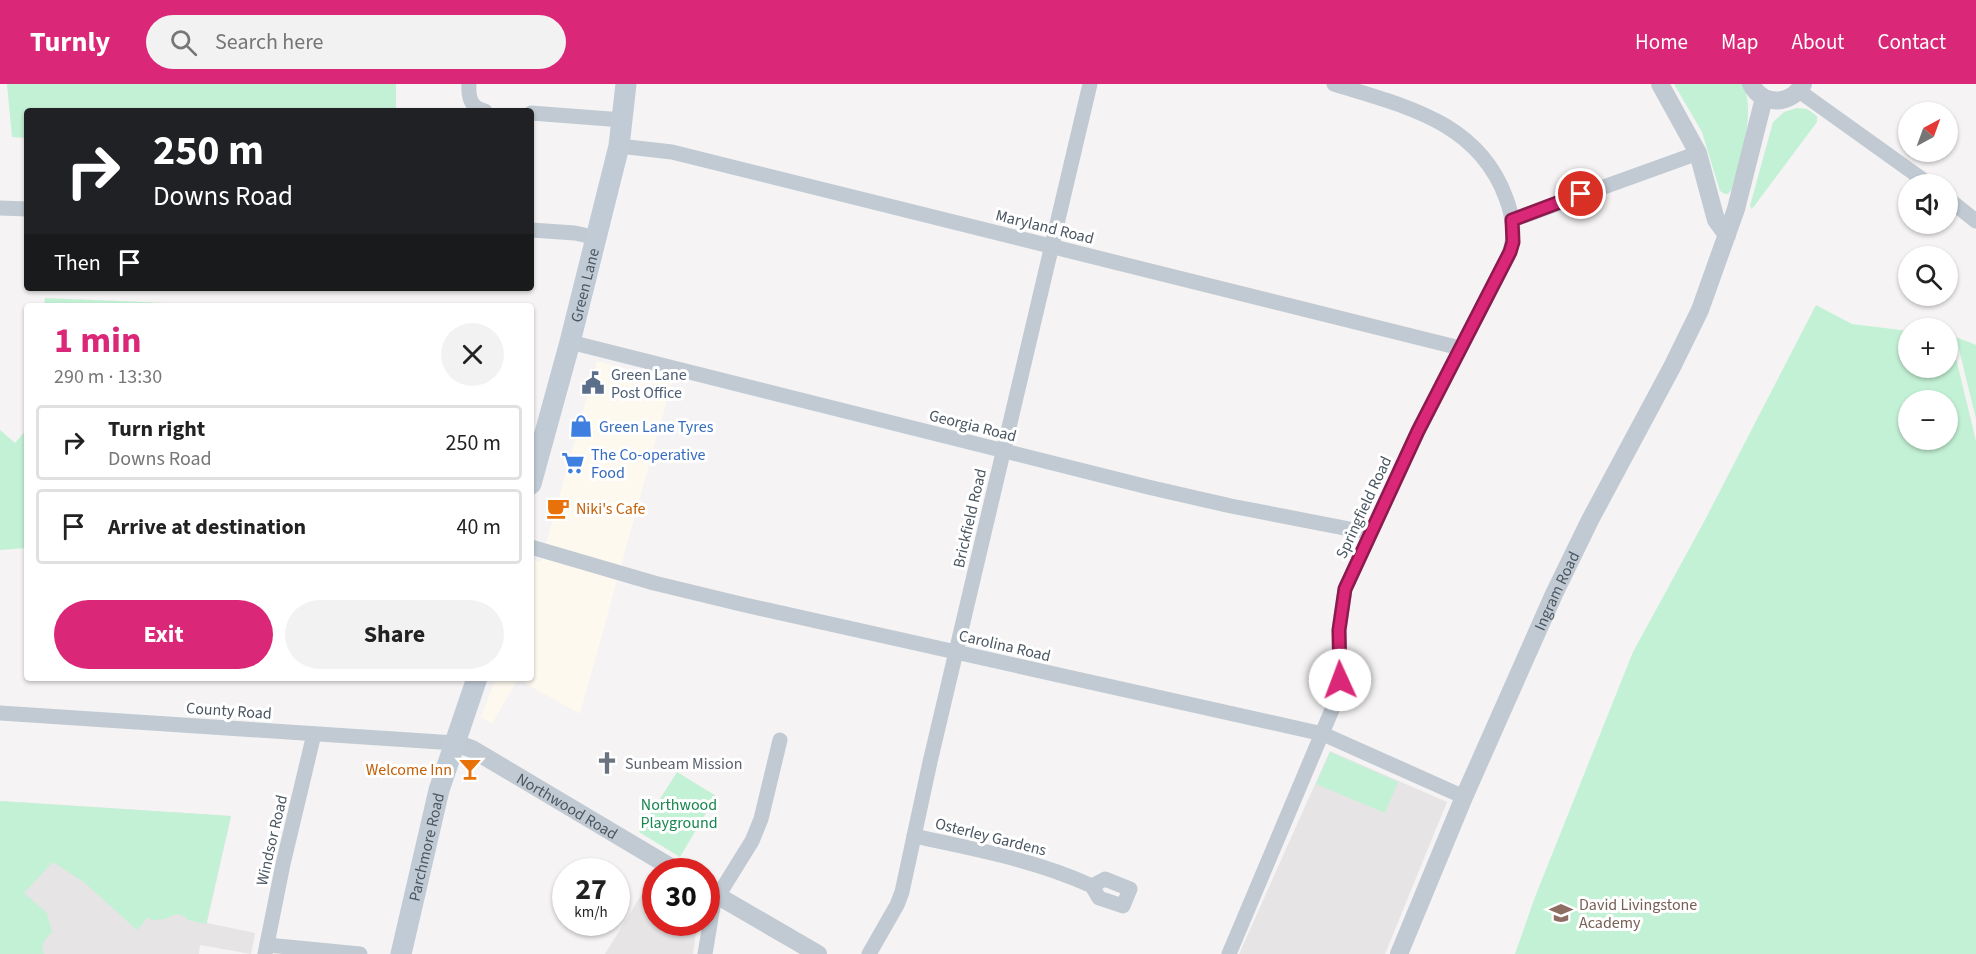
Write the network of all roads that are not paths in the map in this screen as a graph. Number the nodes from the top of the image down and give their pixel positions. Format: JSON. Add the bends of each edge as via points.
{"nodes":[{"id":1,"x":469,"y":84,"type":"edge"},
{"id":2,"x":626,"y":84,"type":"edge"},
{"id":3,"x":1090,"y":84,"type":"edge"},
{"id":4,"x":1334,"y":84,"type":"edge"},
{"id":5,"x":1660,"y":84,"type":"edge"},
{"id":6,"x":1751,"y":84,"type":"edge"},
{"id":7,"x":1801,"y":88,"type":"edge"},
{"id":8,"x":1764,"y":98,"type":"junction"},
{"id":9,"x":480,"y":108,"type":"edge"},
{"id":10,"x":534,"y":113,"type":"edge"},
{"id":11,"x":623,"y":120,"type":"junction"},
{"id":12,"x":619,"y":146,"type":"junction"},
{"id":13,"x":1698,"y":153,"type":"junction"},
{"id":14,"x":1916,"y":174,"type":"edge"},
{"id":15,"x":1958,"y":207,"type":"edge"},
{"id":16,"x":0,"y":208,"type":"edge"},
{"id":17,"x":24,"y":209,"type":"edge"},
{"id":18,"x":1512,"y":220,"type":"junction"},
{"id":19,"x":1976,"y":221,"type":"edge"},
{"id":20,"x":534,"y":230,"type":"edge"},
{"id":21,"x":1727,"y":235,"type":"junction"},
{"id":22,"x":597,"y":238,"type":"junction"},
{"id":23,"x":1051,"y":246,"type":"junction"},
{"id":24,"x":570,"y":342,"type":"junction"},
{"id":25,"x":1460,"y":348,"type":"junction"},
{"id":26,"x":1003,"y":450,"type":"junction"},
{"id":27,"x":534,"y":473,"type":"edge"},
{"id":28,"x":1370,"y":533,"type":"junction"},
{"id":29,"x":534,"y":548,"type":"edge"},
{"id":30,"x":956,"y":653,"type":"junction"},
{"id":31,"x":476,"y":681,"type":"edge"},
{"id":32,"x":0,"y":713,"type":"edge"},
{"id":33,"x":314,"y":734,"type":"junction"},
{"id":34,"x":1323,"y":734,"type":"junction"},
{"id":35,"x":780,"y":740,"type":"dead end"},
{"id":36,"x":455,"y":743,"type":"junction"},
{"id":37,"x":1464,"y":797,"type":"junction"},
{"id":38,"x":914,"y":836,"type":"junction"},
{"id":39,"x":655,"y":858,"type":"edge"},
{"id":40,"x":720,"y":882,"type":"edge"},
{"id":41,"x":1092,"y":886,"type":"dead end"},
{"id":42,"x":720,"y":897,"type":"edge"},
{"id":43,"x":708,"y":936,"type":"edge"},
{"id":44,"x":266,"y":950,"type":"edge"},
{"id":45,"x":360,"y":954,"type":"edge"},
{"id":46,"x":401,"y":954,"type":"edge"},
{"id":47,"x":705,"y":954,"type":"edge"},
{"id":48,"x":818,"y":954,"type":"edge"},
{"id":49,"x":869,"y":954,"type":"edge"},
{"id":50,"x":1229,"y":954,"type":"edge"},
{"id":51,"x":1399,"y":954,"type":"edge"}],
"edges":[{"from":1,"to":9,"type":"street","via":[[473,105]]},
{"from":2,"to":11,"type":"main road","name":"Green Lane"},
{"from":3,"to":23,"type":"street","name":"Brickfield Road"},
{"from":4,"to":18,"type":"street","name":"Springfield Road","via":[[1408,107],[1461,136],[1496,176]]},
{"from":5,"to":13,"type":"street"},
{"from":6,"to":8,"type":"street"},
{"from":7,"to":8,"type":"street","via":[[1785,100]]},
{"from":7,"to":14,"type":"street"},
{"from":8,"to":21,"type":"street","name":"Ingram Road"},
{"from":10,"to":11,"type":"street"},
{"from":11,"to":12,"type":"main road","name":"Green Lane"},
{"from":12,"to":22,"type":"main road","name":"Green Lane"},
{"from":12,"to":23,"type":"street","name":"Maryland Road","via":[[672,152]]},
{"from":13,"to":18,"type":"street"},
{"from":13,"to":21,"type":"street","via":[[1716,220]]},
{"from":15,"to":19,"type":"street"},
{"from":16,"to":17,"type":"street"},
{"from":18,"to":25,"type":"street","name":"Springfield Road","via":[[1510,252]]},
{"from":20,"to":22,"type":"street","via":[[574,232]]},
{"from":21,"to":37,"type":"street","name":"Ingram Road","via":[[1697,317],[1585,530]]},
{"from":22,"to":24,"type":"main road","name":"Green Lane"},
{"from":23,"to":25,"type":"street","name":"Maryland Road"},
{"from":23,"to":26,"type":"street","name":"Brickfield Road"},
{"from":24,"to":26,"type":"street","name":"Georgia Road"},
{"from":24,"to":27,"type":"main road","name":"Green Lane"},
{"from":25,"to":28,"type":"street","name":"Springfield Road"},
{"from":26,"to":28,"type":"street","name":"Georgia Road","via":[[1221,504]]},
{"from":26,"to":30,"type":"street","name":"Brickfield Road"},
{"from":28,"to":34,"type":"street","name":"Springfield Road","via":[[1342,600],[1340,680]]},
{"from":29,"to":30,"type":"street","name":"Carolina Road","via":[[654,583]]},
{"from":30,"to":34,"type":"street","name":"Carolina Road"},
{"from":30,"to":38,"type":"street","name":"Brickfield Road"},
{"from":31,"to":36,"type":"main road"},
{"from":32,"to":33,"type":"street","name":"County Road"},
{"from":33,"to":36,"type":"street","name":"County Road"},
{"from":33,"to":44,"type":"street","name":"Windsor Road"},
{"from":34,"to":37,"type":"street","name":"Carolina Road"},
{"from":34,"to":50,"type":"street","name":"Springfield Road"},
{"from":35,"to":40,"type":"street","via":[[762,819],[752,842]]},
{"from":36,"to":39,"type":"street","name":"Northwood Road","via":[[472,749]]},
{"from":36,"to":46,"type":"main road","name":"Parchmore Road","via":[[432,816]]},
{"from":37,"to":51,"type":"street","name":"Ingram Road"},
{"from":38,"to":41,"type":"street","name":"Osterley Gardens","via":[[1013,857]]},
{"from":38,"to":49,"type":"street","name":"Brickfield Road","via":[[900,899]]},
{"from":42,"to":48,"type":"street"},
{"from":43,"to":47,"type":"street"},
{"from":44,"to":45,"type":"street"}]}
